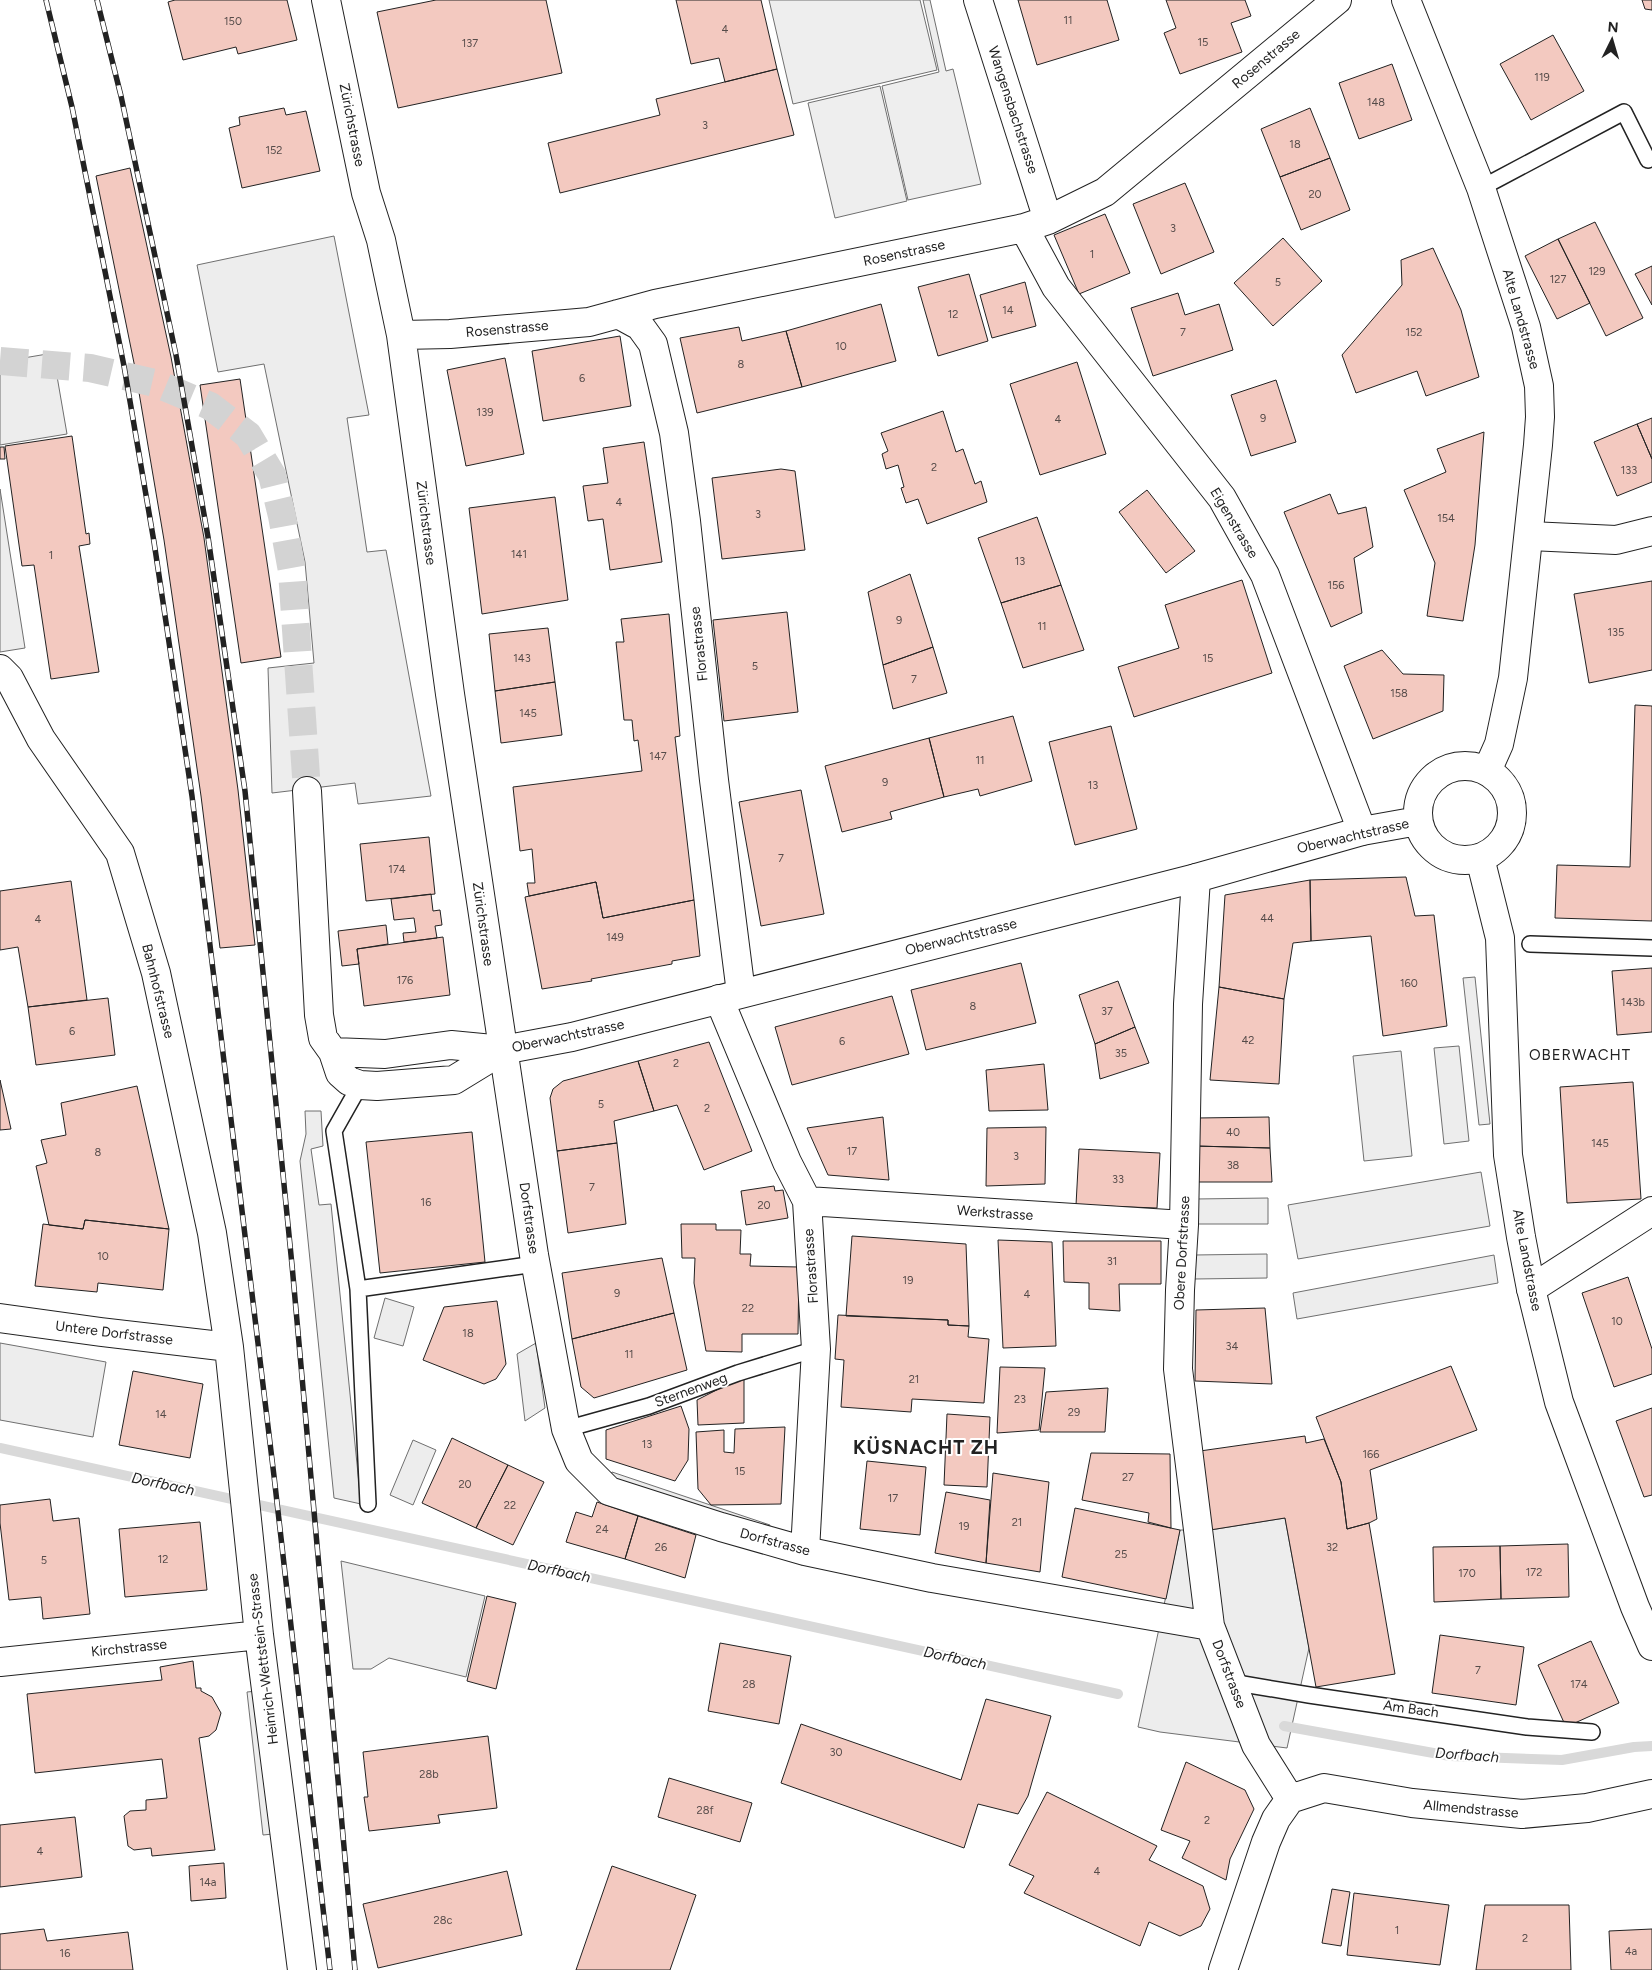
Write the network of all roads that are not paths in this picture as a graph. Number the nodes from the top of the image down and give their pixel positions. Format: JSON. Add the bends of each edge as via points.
{"nodes":[{"id":1,"x":326,"y":0,"type":"edge"},
{"id":2,"x":978,"y":0,"type":"edge"},
{"id":3,"x":1337,"y":0,"type":"edge"},
{"id":4,"x":1406,"y":0,"type":"edge"},
{"id":5,"x":1648,"y":160,"type":"dead end"},
{"id":6,"x":1481,"y":188,"type":"junction"},
{"id":7,"x":1036,"y":224,"type":"junction"},
{"id":8,"x":618,"y":314,"type":"junction"},
{"id":9,"x":401,"y":335,"type":"junction"},
{"id":10,"x":1652,"y":530,"type":"edge"},
{"id":11,"x":1530,"y":536,"type":"junction"},
{"id":12,"x":0,"y":670,"type":"edge"},
{"id":13,"x":1487,"y":771,"type":"junction"},
{"id":14,"x":307,"y":791,"type":"tunnel mouth"},
{"id":15,"x":1418,"y":821,"type":"junction"},
{"id":16,"x":1362,"y":831,"type":"junction"},
{"id":17,"x":1480,"y":858,"type":"junction"},
{"id":18,"x":1196,"y":878,"type":"junction"},
{"id":19,"x":1530,"y":944,"type":"dead end"},
{"id":20,"x":1652,"y":948,"type":"edge"},
{"id":21,"x":730,"y":996,"type":"junction"},
{"id":22,"x":503,"y":1050,"type":"junction"},
{"id":23,"x":333,"y":1052,"type":"junction"},
{"id":24,"x":360,"y":1085,"type":"junction"},
{"id":25,"x":807,"y":1201,"type":"junction"},
{"id":26,"x":1652,"y":1211,"type":"edge"},
{"id":27,"x":1184,"y":1225,"type":"junction"},
{"id":28,"x":535,"y":1264,"type":"junction"},
{"id":29,"x":358,"y":1289,"type":"junction"},
{"id":30,"x":1532,"y":1289,"type":"junction"},
{"id":31,"x":0,"y":1318,"type":"edge"},
{"id":32,"x":229,"y":1347,"type":"junction"},
{"id":33,"x":816,"y":1349,"type":"junction"},
{"id":34,"x":566,"y":1429,"type":"junction"},
{"id":35,"x":368,"y":1504,"type":"dead end"},
{"id":36,"x":805,"y":1551,"type":"junction"},
{"id":37,"x":1210,"y":1626,"type":"junction"},
{"id":38,"x":258,"y":1635,"type":"junction"},
{"id":39,"x":1652,"y":1646,"type":"edge"},
{"id":40,"x":0,"y":1662,"type":"edge"},
{"id":41,"x":1231,"y":1682,"type":"junction"},
{"id":42,"x":1592,"y":1732,"type":"dead end"},
{"id":43,"x":1652,"y":1794,"type":"edge"},
{"id":44,"x":1290,"y":1799,"type":"junction"},
{"id":45,"x":302,"y":1970,"type":"edge"},
{"id":46,"x":1224,"y":1970,"type":"edge"}],
"edges":[{"from":1,"to":9,"type":"street","name":"Zürichstrasse","via":[[366,193],[381,240]]},
{"from":2,"to":7,"type":"street","name":"Wangensbachstrasse"},
{"from":3,"to":7,"type":"street","name":"Rosenstrasse","via":[[1105,192]]},
{"from":4,"to":6,"type":"street","name":"Alte Landstrasse"},
{"from":5,"to":6,"type":"lane","via":[[1624,112]]},
{"from":6,"to":11,"type":"street","name":"Alte Landstrasse","via":[[1526,327],[1539,386],[1540,417]]},
{"from":7,"to":8,"type":"street","name":"Rosenstrasse"},
{"from":7,"to":16,"type":"street","name":"Eigenstrasse","via":[[1056,287],[1222,498],[1265,575]]},
{"from":8,"to":9,"type":"street","name":"Rosenstrasse","via":[[588,322]]},
{"from":8,"to":21,"type":"street","name":"Florastrasse","via":[[640,326],[653,344],[674,433],[714,780]]},
{"from":9,"to":22,"type":"street","name":"Zürichstrasse"},
{"from":10,"to":11,"type":"street","via":[[1616,540]]},
{"from":11,"to":13,"type":"street","name":"Alte Landstrasse","via":[[1513,678],[1499,744]]},
{"from":12,"to":32,"type":"street","name":"Bahnhofstrasse","via":[[16,690],[41,740],[120,854],[158,982],[212,1233]]},
{"from":13,"to":15,"type":"street","via":[[1470,766],[1452,767],[1437,775],[1425,788],[1418,804]]},
{"from":13,"to":17,"type":"street","via":[[1506,790],[1512,817],[1502,842]]},
{"from":14,"to":23,"type":"street","via":[[319,1015],[323,1038]]},
{"from":15,"to":16,"type":"street","name":"Oberwachtstrasse"},
{"from":15,"to":17,"type":"street","via":[[1434,849],[1448,858],[1464,861]]},
{"from":16,"to":18,"type":"street","name":"Oberwachtstrasse"},
{"from":17,"to":30,"type":"street","name":"Alte Landstrasse","via":[[1500,938],[1508,1155]]},
{"from":18,"to":21,"type":"street","name":"Oberwachtstrasse"},
{"from":18,"to":27,"type":"street","name":"Obere Dorfstrasse","via":[[1188,1004]]},
{"from":19,"to":20,"type":"lane"},
{"from":21,"to":22,"type":"street","name":"Oberwachtstrasse","via":[[572,1037]]},
{"from":21,"to":25,"type":"street","name":"Florastrasse","via":[[787,1162]]},
{"from":22,"to":23,"type":"street","name":"Oberwachtstrasse","via":[[450,1045],[385,1054]]},
{"from":22,"to":24,"type":"street","name":"Oberwachtstrasse","via":[[454,1080]]},
{"from":22,"to":28,"type":"street","name":"Dorfstrasse"},
{"from":23,"to":24,"type":"street","via":[[340,1073]]},
{"from":24,"to":29,"type":"lane","via":[[334,1130]]},
{"from":25,"to":27,"type":"street","name":"Werkstrasse"},
{"from":25,"to":33,"type":"street","name":"Florastrasse"},
{"from":26,"to":30,"type":"street"},
{"from":27,"to":37,"type":"street","name":"Obere Dorfstrasse","via":[[1178,1369]]},
{"from":28,"to":29,"type":"lane"},
{"from":28,"to":34,"type":"street","name":"Dorfstrasse"},
{"from":29,"to":35,"type":"lane"},
{"from":30,"to":39,"type":"street","name":"Alte Landstrasse","via":[[1560,1402]]},
{"from":31,"to":32,"type":"street","name":"Untere Dorfstrasse"},
{"from":32,"to":38,"type":"street","name":"Heinrich-Wettstein-Strasse"},
{"from":33,"to":34,"type":"lane","name":"Sternenweg","via":[[649,1406]]},
{"from":33,"to":36,"type":"street","name":"Florastrasse"},
{"from":34,"to":36,"type":"street","name":"Dorfstrasse","via":[[579,1460],[609,1491]]},
{"from":36,"to":37,"type":"street","name":"Dorfstrasse","via":[[932,1578]]},
{"from":37,"to":41,"type":"street","name":"Dorfstrasse"},
{"from":38,"to":40,"type":"street","name":"Kirchstrasse"},
{"from":38,"to":45,"type":"street","name":"Heinrich-Wettstein-Strasse"},
{"from":41,"to":42,"type":"lane","name":"Am Bach","via":[[1527,1727]]},
{"from":41,"to":44,"type":"street","name":"Dorfstrasse","via":[[1256,1745]]},
{"from":43,"to":44,"type":"street","name":"Allmendstrasse","via":[[1587,1808],[1522,1814],[1412,1804],[1324,1788]]},
{"from":44,"to":46,"type":"street","via":[[1266,1842]]}]}
